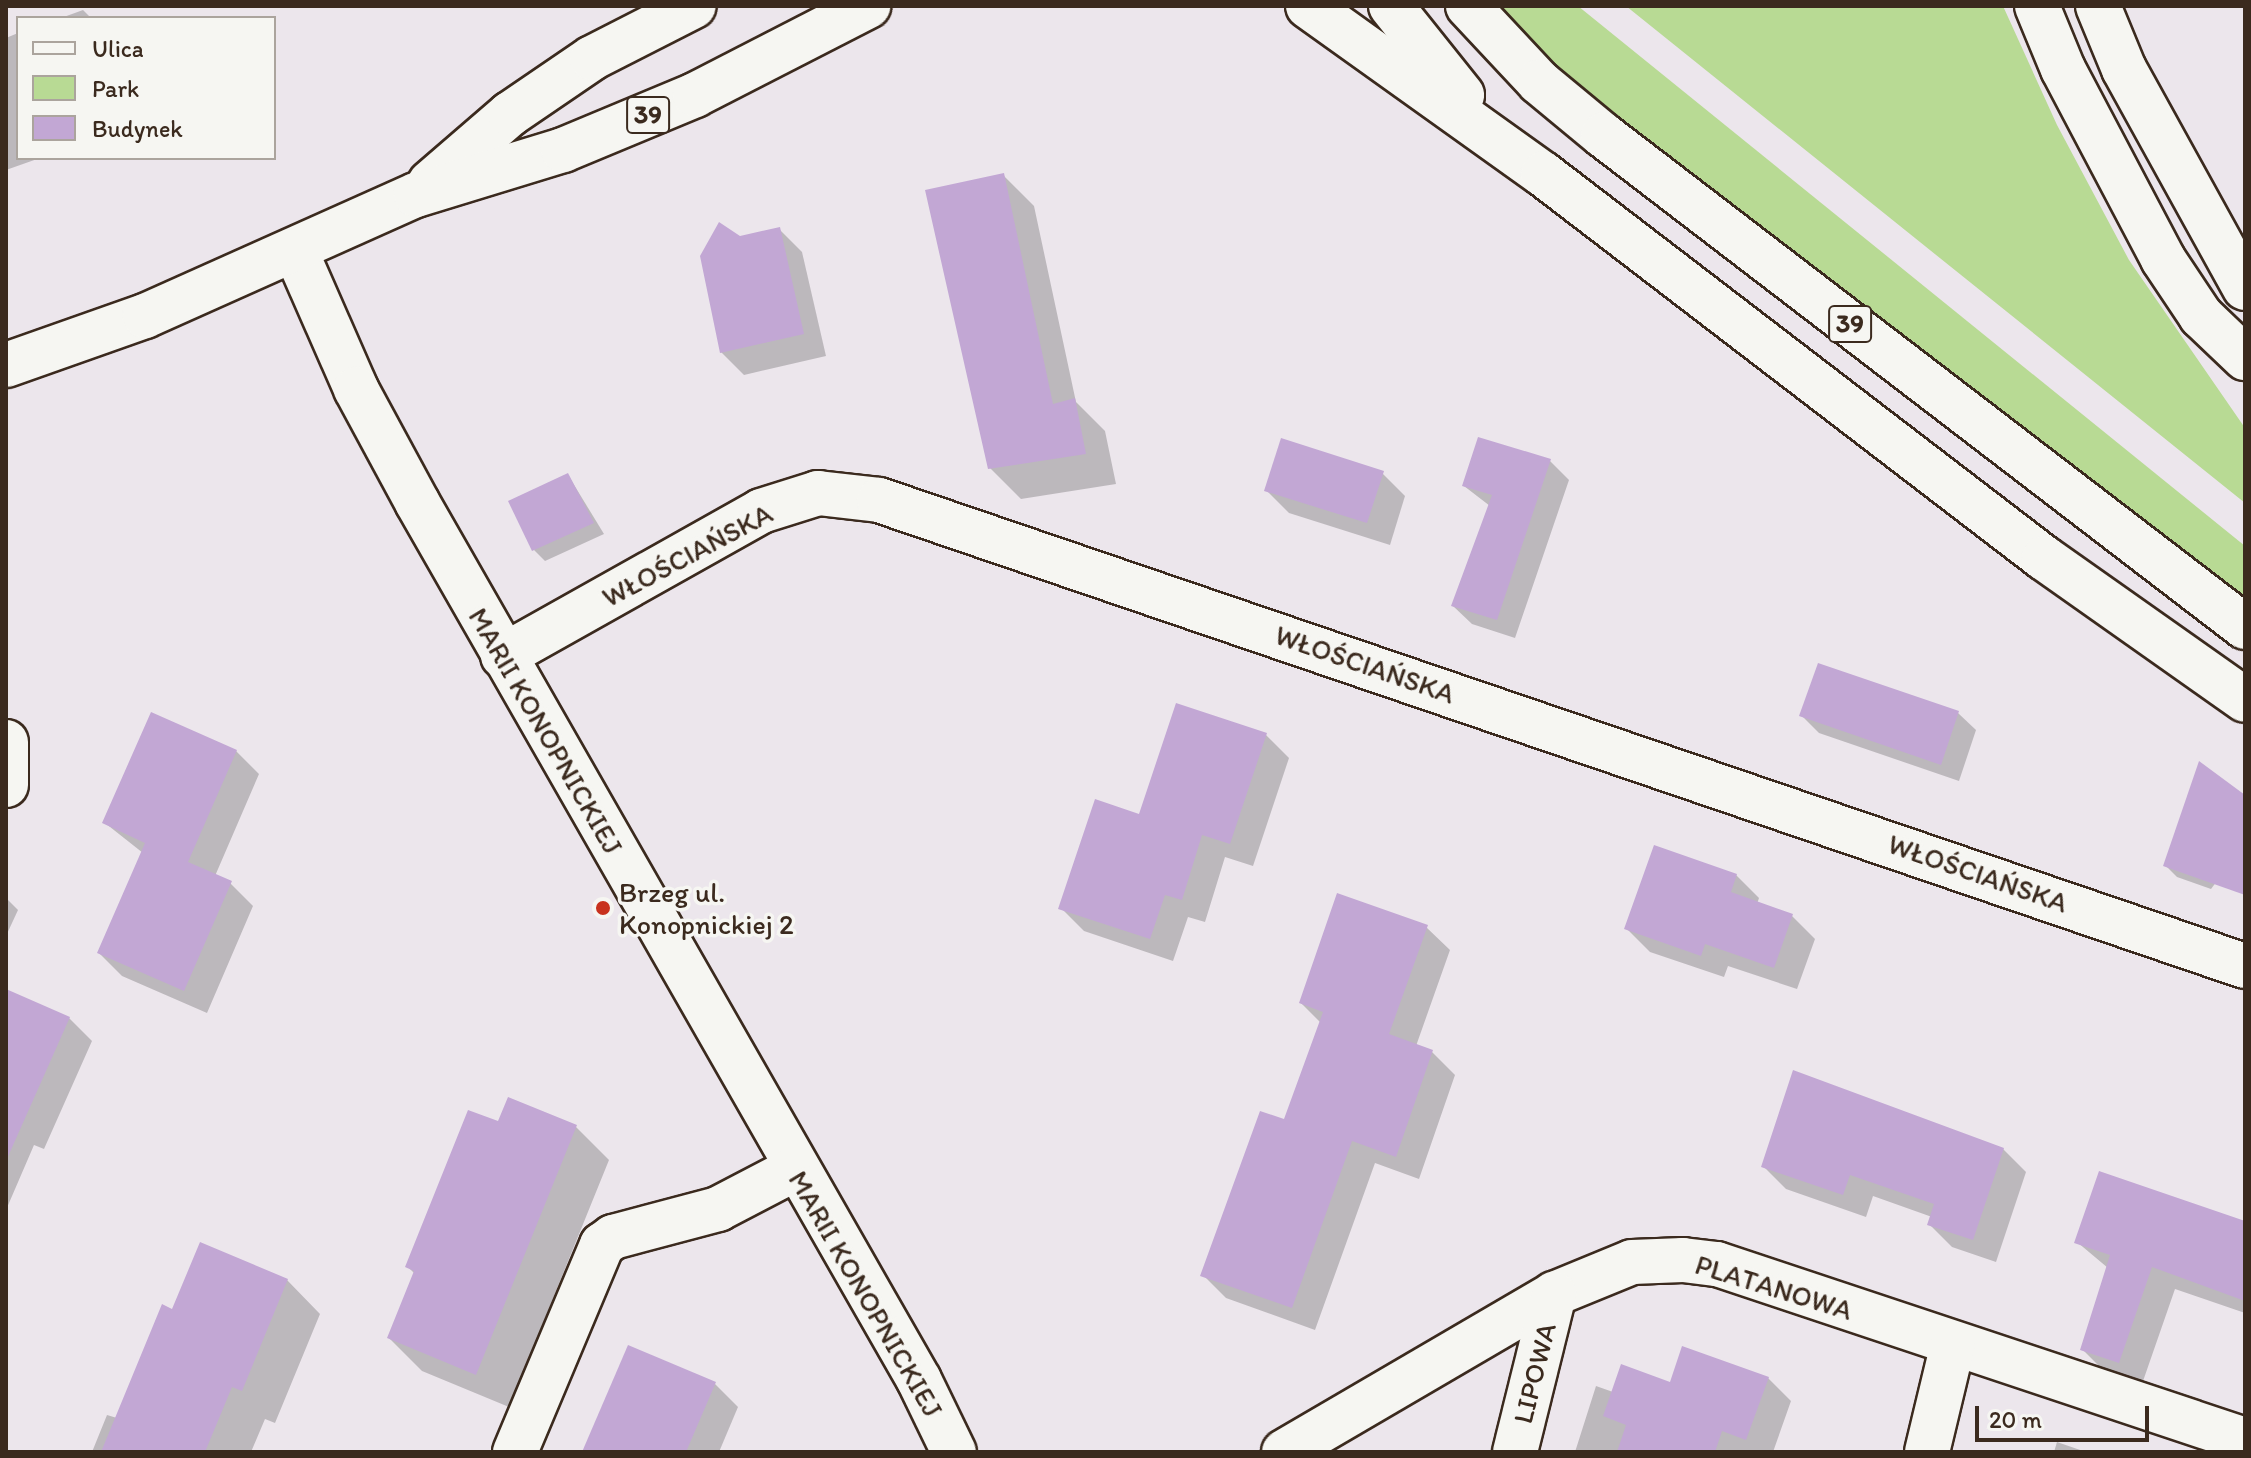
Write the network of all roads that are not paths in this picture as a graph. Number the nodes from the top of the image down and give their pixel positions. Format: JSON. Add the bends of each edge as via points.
{"nodes":[{"id":1,"x":694,"y":6,"type":"edge"},
{"id":2,"x":868,"y":6,"type":"edge"},
{"id":3,"x":1308,"y":6,"type":"edge"},
{"id":4,"x":1391,"y":6,"type":"edge"},
{"id":5,"x":1468,"y":6,"type":"edge"},
{"id":6,"x":2037,"y":6,"type":"edge"},
{"id":7,"x":2098,"y":6,"type":"edge"},
{"id":8,"x":1543,"y":174,"type":"junction"},
{"id":9,"x":416,"y":195,"type":"junction"},
{"id":10,"x":296,"y":252,"type":"junction"},
{"id":11,"x":2245,"y":288,"type":"edge"},
{"id":12,"x":2245,"y":358,"type":"edge"},
{"id":13,"x":6,"y":365,"type":"edge"},
{"id":14,"x":2245,"y":627,"type":"edge"},
{"id":15,"x":503,"y":656,"type":"junction"},
{"id":16,"x":2245,"y":700,"type":"edge"},
{"id":17,"x":6,"y":742,"type":"edge"},
{"id":18,"x":6,"y":785,"type":"edge"},
{"id":19,"x":2245,"y":966,"type":"edge"},
{"id":20,"x":795,"y":1169,"type":"junction"},
{"id":21,"x":1554,"y":1294,"type":"junction"},
{"id":22,"x":1953,"y":1344,"type":"junction"},
{"id":23,"x":2245,"y":1440,"type":"edge"},
{"id":24,"x":515,"y":1452,"type":"edge"},
{"id":25,"x":954,"y":1452,"type":"edge"},
{"id":26,"x":1284,"y":1452,"type":"edge"},
{"id":27,"x":1515,"y":1452,"type":"edge"},
{"id":28,"x":1927,"y":1452,"type":"edge"}],
"edges":[{"from":1,"to":9,"type":"street","number":"39","via":[[592,58],[510,114]]},
{"from":2,"to":9,"type":"street","number":"39","via":[[680,101],[563,150]]},
{"from":3,"to":8,"type":"street"},
{"from":4,"to":8,"type":"street","number":"39","via":[[1455,88]]},
{"from":5,"to":14,"type":"street","number":"39","via":[[1539,82],[1603,135]]},
{"from":6,"to":12,"type":"street","via":[[2063,69],[2163,259],[2201,316]]},
{"from":7,"to":11,"type":"street","via":[[2124,69]]},
{"from":8,"to":16,"type":"street","number":"39","via":[[1861,422]]},
{"from":9,"to":10,"type":"street","number":"39"},
{"from":10,"to":13,"type":"street","number":"39","via":[[145,316]]},
{"from":10,"to":15,"type":"street","name":"MARII KONOPNICKIEJ","via":[[356,389]]},
{"from":15,"to":19,"type":"street","name":"WŁOŚCIAŃSKA","via":[[761,511],[818,493],[879,500]]},
{"from":15,"to":20,"type":"street","name":"MARII KONOPNICKIEJ"},
{"from":17,"to":18,"type":"street"},
{"from":20,"to":24,"type":"street","via":[[718,1209],[613,1237],[602,1245]]},
{"from":20,"to":25,"type":"street","name":"MARII KONOPNICKIEJ","via":[[919,1380]]},
{"from":21,"to":22,"type":"street","name":"PLATANOWA","via":[[1632,1262],[1717,1264]]},
{"from":21,"to":26,"type":"street","name":"PLATANOWA"},
{"from":21,"to":27,"type":"street","name":"LIPOWA"},
{"from":22,"to":23,"type":"street","name":"PLATANOWA"},
{"from":22,"to":28,"type":"street"}]}
